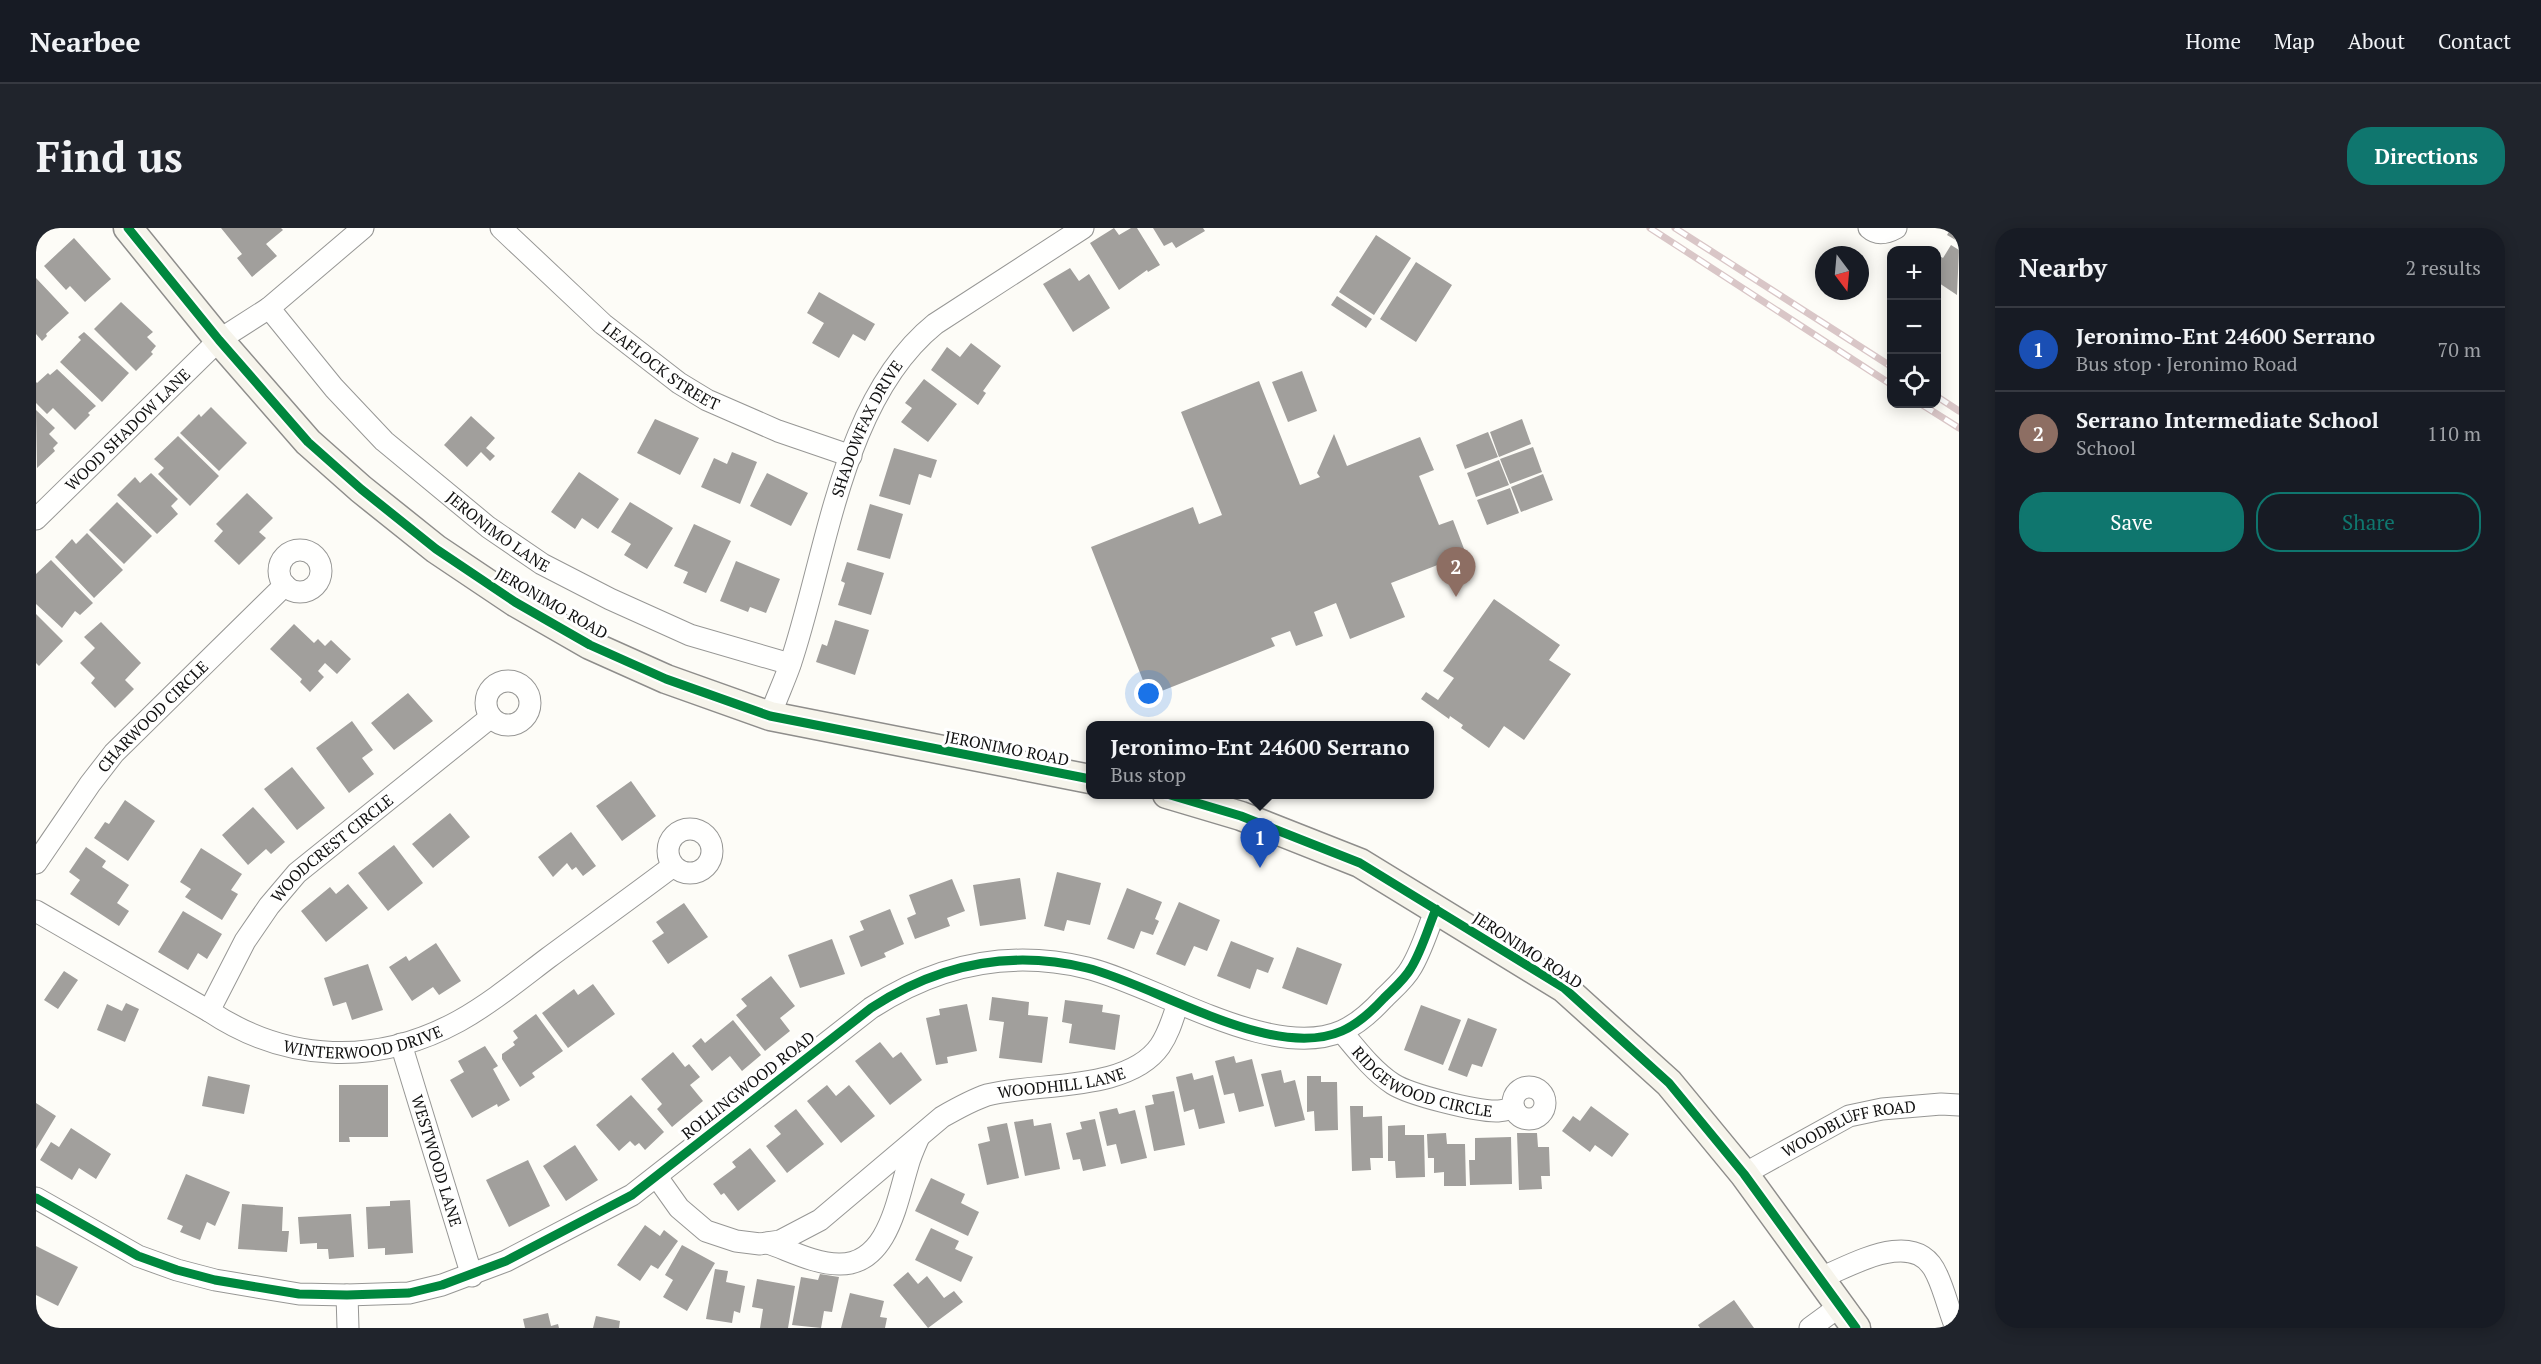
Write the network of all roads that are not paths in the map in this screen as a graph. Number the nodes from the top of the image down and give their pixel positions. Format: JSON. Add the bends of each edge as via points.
{"nodes":[{"id":1,"x":128,"y":228,"type":"edge"},
{"id":2,"x":363,"y":228,"type":"edge"},
{"id":3,"x":501,"y":228,"type":"edge"},
{"id":4,"x":1083,"y":228,"type":"edge"},
{"id":5,"x":1869,"y":228,"type":"edge"},
{"id":6,"x":1896,"y":228,"type":"edge"},
{"id":7,"x":269,"y":308,"type":"junction"},
{"id":8,"x":219,"y":340,"type":"junction"},
{"id":9,"x":851,"y":456,"type":"junction"},
{"id":10,"x":36,"y":519,"type":"edge"},
{"id":11,"x":285,"y":585,"type":"dead end"},
{"id":12,"x":790,"y":664,"type":"junction"},
{"id":13,"x":770,"y":716,"type":"junction"},
{"id":14,"x":491,"y":717,"type":"dead end"},
{"id":15,"x":1086,"y":778,"type":"edge"},
{"id":16,"x":1181,"y":799,"type":"edge"},
{"id":17,"x":36,"y":863,"type":"edge"},
{"id":18,"x":673,"y":866,"type":"dead end"},
{"id":19,"x":1436,"y":909,"type":"junction"},
{"id":20,"x":36,"y":911,"type":"edge"},
{"id":21,"x":1178,"y":1004,"type":"junction"},
{"id":22,"x":209,"y":1011,"type":"junction"},
{"id":23,"x":1342,"y":1032,"type":"junction"},
{"id":24,"x":401,"y":1044,"type":"junction"},
{"id":25,"x":1959,"y":1105,"type":"edge"},
{"id":26,"x":1514,"y":1108,"type":"dead end"},
{"id":27,"x":919,"y":1137,"type":"junction"},
{"id":28,"x":1744,"y":1173,"type":"junction"},
{"id":29,"x":657,"y":1177,"type":"junction"},
{"id":30,"x":36,"y":1198,"type":"edge"},
{"id":31,"x":768,"y":1243,"type":"junction"},
{"id":32,"x":472,"y":1275,"type":"junction"},
{"id":33,"x":1820,"y":1278,"type":"junction"},
{"id":34,"x":347,"y":1295,"type":"junction"},
{"id":35,"x":1848,"y":1317,"type":"edge"},
{"id":36,"x":348,"y":1328,"type":"edge"},
{"id":37,"x":1810,"y":1328,"type":"edge"},
{"id":38,"x":1956,"y":1328,"type":"edge"}],
"edges":[{"from":1,"to":8,"type":"main road","name":"JERONIMO ROAD"},
{"from":2,"to":7,"type":"street","name":"WOOD SHADOW LANE"},
{"from":3,"to":9,"type":"street","name":"LEAFLOCK STREET","via":[[603,324],[679,384],[778,431]]},
{"from":4,"to":9,"type":"street","name":"SHADOWFAX DRIVE","via":[[916,339],[874,399]]},
{"from":5,"to":6,"type":"street","via":[[1886,234]]},
{"from":7,"to":8,"type":"street","name":"WOOD SHADOW LANE"},
{"from":7,"to":12,"type":"street","name":"JERONIMO LANE","via":[[334,388],[384,441],[488,527],[542,564],[690,635]]},
{"from":8,"to":10,"type":"street","name":"WOOD SHADOW LANE"},
{"from":8,"to":13,"type":"main road","name":"JERONIMO ROAD","via":[[308,442],[436,549],[515,602],[590,645],[666,679]]},
{"from":9,"to":12,"type":"street","name":"SHADOWFAX DRIVE"},
{"from":11,"to":17,"type":"street","name":"CHARWOOD CIRCLE","via":[[114,753]]},
{"from":12,"to":13,"type":"street","name":"SHADOWFAX DRIVE"},
{"from":13,"to":15,"type":"main road","name":"JERONIMO ROAD"},
{"from":14,"to":22,"type":"street","name":"WOODCREST CIRCLE","via":[[297,873],[245,941]]},
{"from":16,"to":19,"type":"main road","name":"JERONIMO ROAD","via":[[1242,816],[1360,863]]},
{"from":18,"to":24,"type":"street","name":"WINTERWOOD DRIVE","via":[[479,1008],[441,1029]]},
{"from":19,"to":23,"type":"street","name":"ROLLINGWOOD ROAD","via":[[1411,969],[1362,1019]]},
{"from":19,"to":28,"type":"main road","name":"JERONIMO ROAD","via":[[1564,988],[1669,1083]]},
{"from":20,"to":22,"type":"street","name":"WINTERWOOD DRIVE"},
{"from":21,"to":23,"type":"street","name":"ROLLINGWOOD ROAD","via":[[1264,1033],[1321,1037]]},
{"from":21,"to":27,"type":"street","name":"WOODHILL LANE","via":[[1159,1048],[1141,1064],[1118,1075],[986,1096],[942,1117]]},
{"from":21,"to":29,"type":"street","name":"ROLLINGWOOD ROAD","via":[[1110,975],[1062,963],[1009,960],[956,967],[890,995],[870,1008]]},
{"from":22,"to":24,"type":"street","name":"WINTERWOOD DRIVE","via":[[265,1040],[308,1052],[330,1054]]},
{"from":23,"to":26,"type":"street","name":"RIDGEWOOD CIRCLE","via":[[1374,1069],[1394,1085],[1480,1109]]},
{"from":24,"to":32,"type":"street","name":"WESTWOOD LANE"},
{"from":25,"to":28,"type":"street","name":"WOODBLUFF ROAD","via":[[1882,1109],[1849,1116]]},
{"from":27,"to":31,"type":"street","name":"WOODHILL LANE","via":[[820,1220],[796,1234]]},
{"from":27,"to":31,"type":"street","name":"WOODHILL LANE","via":[[890,1224],[882,1240],[864,1258],[850,1263],[824,1262]]},
{"from":28,"to":33,"type":"main road","name":"JERONIMO ROAD"},
{"from":29,"to":31,"type":"street","name":"WOODHILL LANE","via":[[679,1208],[705,1231],[736,1241]]},
{"from":29,"to":32,"type":"street","name":"ROLLINGWOOD ROAD","via":[[573,1228]]},
{"from":30,"to":34,"type":"street","name":"ROLLINGWOOD ROAD","via":[[118,1246],[177,1270],[268,1290]]},
{"from":32,"to":34,"type":"street","name":"ROLLINGWOOD ROAD","via":[[409,1293]]},
{"from":33,"to":35,"type":"main road","name":"JERONIMO ROAD"},
{"from":33,"to":38,"type":"street","via":[[1887,1252],[1911,1251],[1937,1273]]},
{"from":34,"to":36,"type":"street"},
{"from":35,"to":37,"type":"street"}]}
